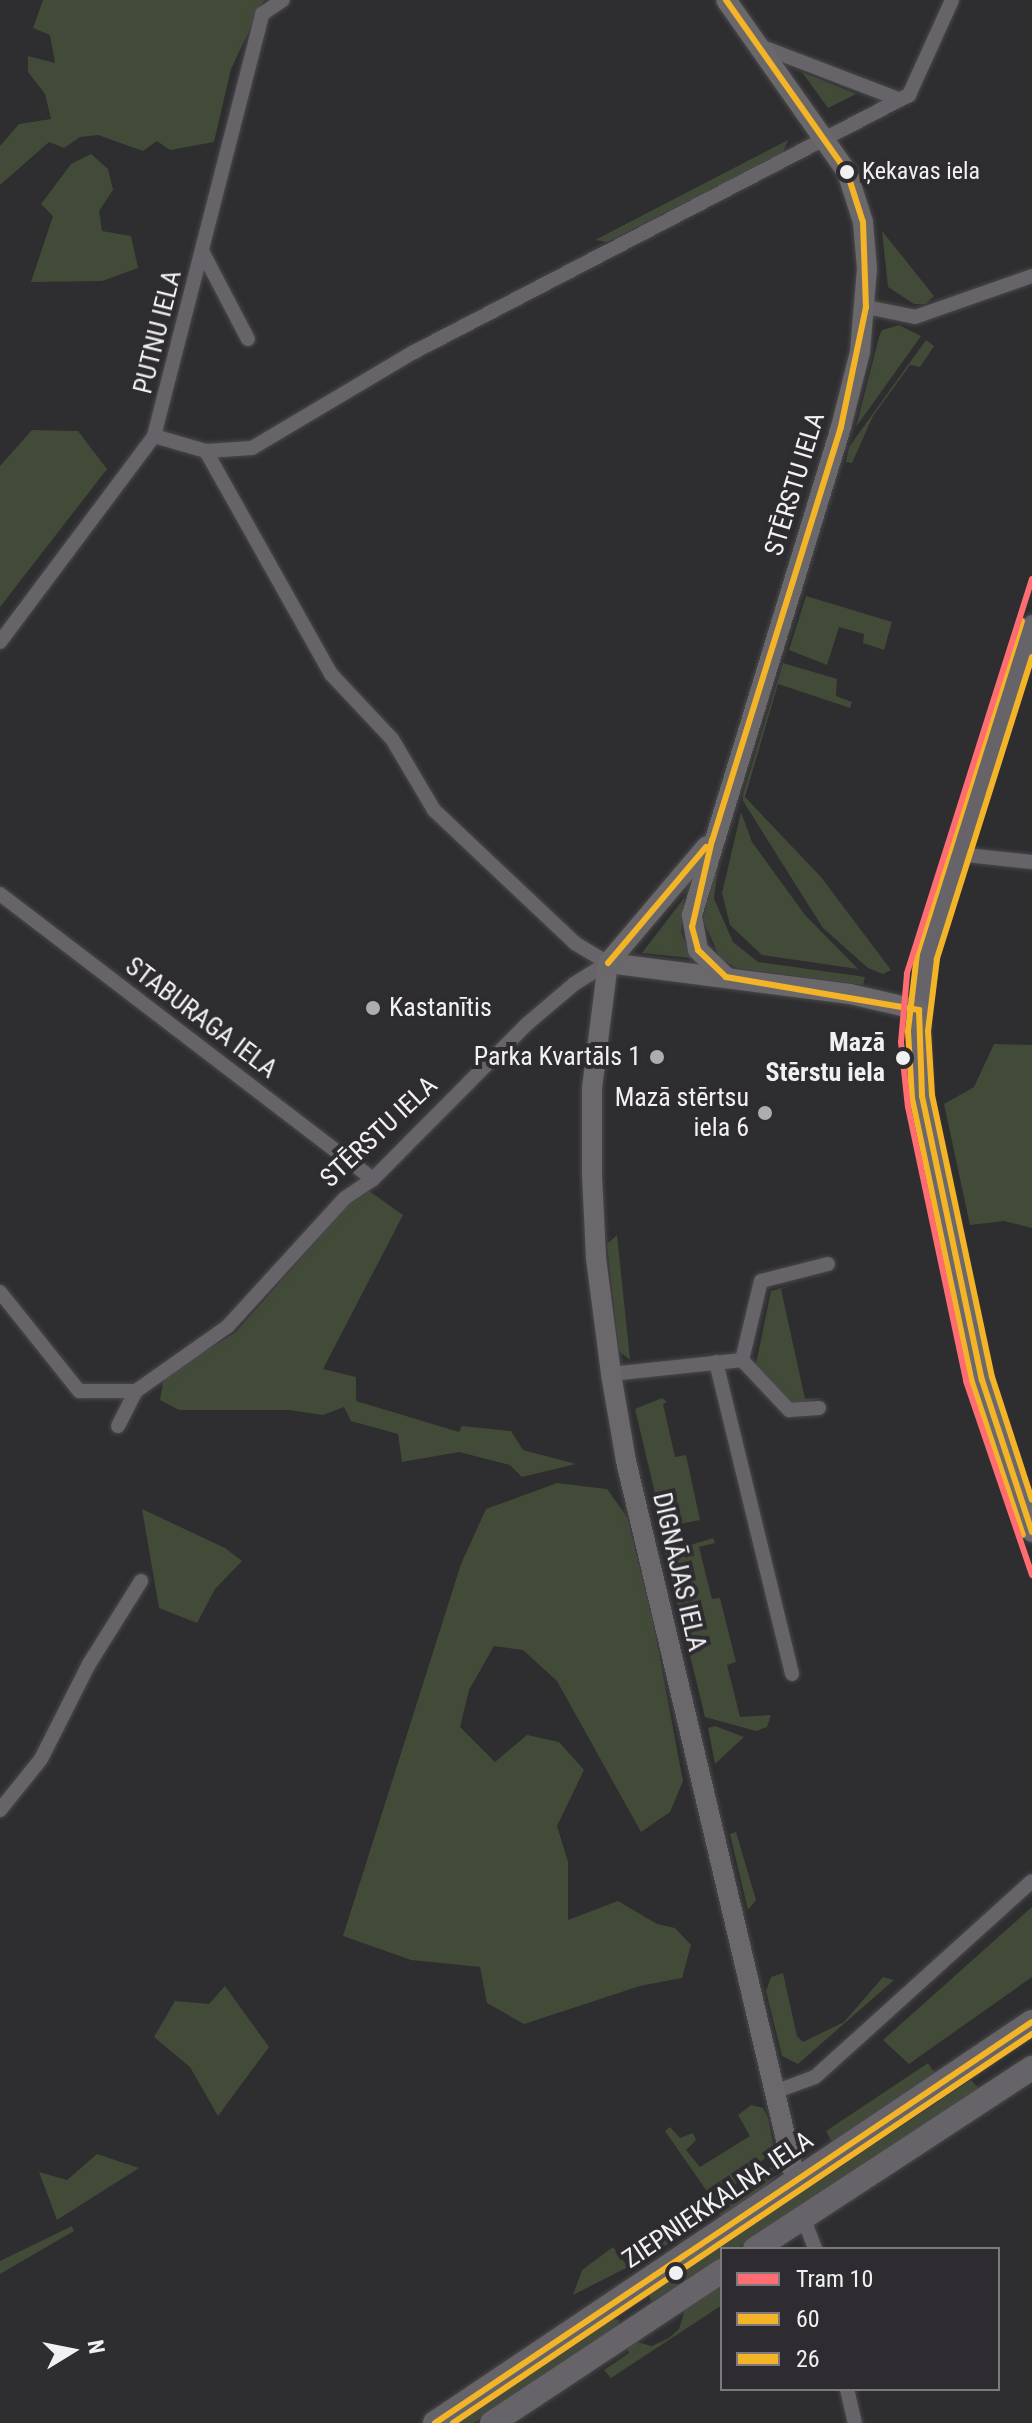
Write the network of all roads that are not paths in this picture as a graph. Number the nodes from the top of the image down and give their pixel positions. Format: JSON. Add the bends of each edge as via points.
{"nodes":[{"id":1,"x":283,"y":0,"type":"edge"},
{"id":2,"x":726,"y":0,"type":"edge"},
{"id":3,"x":952,"y":0,"type":"edge"},
{"id":4,"x":758,"y":46,"type":"junction"},
{"id":5,"x":898,"y":99,"type":"junction"},
{"id":6,"x":826,"y":139,"type":"junction"},
{"id":7,"x":203,"y":253,"type":"junction"},
{"id":8,"x":1032,"y":276,"type":"edge"},
{"id":9,"x":866,"y":307,"type":"junction"},
{"id":10,"x":248,"y":339,"type":"dead end"},
{"id":11,"x":154,"y":436,"type":"junction"},
{"id":12,"x":206,"y":451,"type":"junction"},
{"id":13,"x":1032,"y":624,"type":"edge"},
{"id":14,"x":0,"y":642,"type":"edge"},
{"id":15,"x":712,"y":840,"type":"junction"},
{"id":16,"x":957,"y":854,"type":"junction"},
{"id":17,"x":1032,"y":862,"type":"edge"},
{"id":18,"x":0,"y":894,"type":"edge"},
{"id":19,"x":608,"y":963,"type":"junction"},
{"id":20,"x":726,"y":977,"type":"junction"},
{"id":21,"x":919,"y":1010,"type":"junction"},
{"id":22,"x":373,"y":1179,"type":"junction"},
{"id":23,"x":828,"y":1264,"type":"dead end"},
{"id":24,"x":0,"y":1292,"type":"edge"},
{"id":25,"x":742,"y":1360,"type":"junction"},
{"id":26,"x":716,"y":1362,"type":"junction"},
{"id":27,"x":611,"y":1374,"type":"junction"},
{"id":28,"x":136,"y":1391,"type":"junction"},
{"id":29,"x":819,"y":1408,"type":"dead end"},
{"id":30,"x":118,"y":1426,"type":"dead end"},
{"id":31,"x":1032,"y":1532,"type":"edge"},
{"id":32,"x":141,"y":1581,"type":"dead end"},
{"id":33,"x":792,"y":1674,"type":"dead end"},
{"id":34,"x":0,"y":1810,"type":"edge"},
{"id":35,"x":1032,"y":1881,"type":"edge"},
{"id":36,"x":1032,"y":2022,"type":"edge"},
{"id":37,"x":974,"y":2063,"type":"junction"},
{"id":38,"x":1032,"y":2068,"type":"edge"},
{"id":39,"x":777,"y":2091,"type":"junction"},
{"id":40,"x":995,"y":2092,"type":"junction"},
{"id":41,"x":796,"y":2182,"type":"junction"},
{"id":42,"x":803,"y":2217,"type":"junction"},
{"id":43,"x":758,"y":2247,"type":"edge"},
{"id":44,"x":814,"y":2247,"type":"edge"},
{"id":45,"x":720,"y":2272,"type":"edge"},
{"id":46,"x":625,"y":2296,"type":"junction"},
{"id":47,"x":644,"y":2322,"type":"junction"},
{"id":48,"x":847,"y":2391,"type":"edge"},
{"id":49,"x":435,"y":2423,"type":"edge"},
{"id":50,"x":492,"y":2423,"type":"edge"},
{"id":51,"x":855,"y":2423,"type":"edge"}],
"edges":[{"from":1,"to":7,"type":"street","name":"PUTNU IELA","via":[[262,14]]},
{"from":2,"to":4,"type":"main road","name":"STĒRSTU IELA"},
{"from":3,"to":5,"type":"street","via":[[916,87]]},
{"from":4,"to":5,"type":"street"},
{"from":4,"to":6,"type":"main road","name":"STĒRSTU IELA"},
{"from":5,"to":6,"type":"street"},
{"from":6,"to":9,"type":"main road","name":"STĒRSTU IELA","via":[[847,172],[863,222]]},
{"from":6,"to":12,"type":"street","via":[[401,359],[252,448]]},
{"from":7,"to":10,"type":"street"},
{"from":7,"to":11,"type":"street","name":"PUTNU IELA"},
{"from":8,"to":9,"type":"street","via":[[915,317]]},
{"from":9,"to":15,"type":"main road","name":"STĒRSTU IELA","via":[[841,427]]},
{"from":11,"to":12,"type":"street"},
{"from":11,"to":14,"type":"street","name":"PUTNU IELA"},
{"from":12,"to":19,"type":"street","via":[[331,674],[392,739],[434,810],[575,943]]},
{"from":13,"to":16,"type":"street"},
{"from":15,"to":19,"type":"main road","name":"STĒRSTU IELA"},
{"from":15,"to":20,"type":"main road","name":"STĒRSTU IELA","via":[[692,927],[698,950]]},
{"from":16,"to":17,"type":"street"},
{"from":16,"to":21,"type":"street","via":[[927,957]]},
{"from":18,"to":22,"type":"street","name":"STABURAGA IELA"},
{"from":19,"to":20,"type":"main road"},
{"from":19,"to":22,"type":"street","name":"STĒRSTU IELA","via":[[527,1024]]},
{"from":19,"to":27,"type":"main road","name":"DIGNĀJAS IELA","via":[[592,1088],[592,1175]]},
{"from":20,"to":21,"type":"main road","via":[[850,994]]},
{"from":21,"to":31,"type":"main road","via":[[922,1096],[975,1350]]},
{"from":22,"to":28,"type":"street","name":"STĒRSTU IELA","via":[[345,1198],[228,1326]]},
{"from":23,"to":25,"type":"street","via":[[761,1281]]},
{"from":24,"to":28,"type":"street","via":[[79,1391]]},
{"from":25,"to":26,"type":"street"},
{"from":25,"to":29,"type":"street","via":[[789,1410]]},
{"from":26,"to":27,"type":"street"},
{"from":26,"to":33,"type":"street"},
{"from":27,"to":39,"type":"main road","name":"DIGNĀJAS IELA","via":[[644,1539]]},
{"from":28,"to":30,"type":"street","name":"STĒRSTU IELA"},
{"from":32,"to":34,"type":"street","via":[[89,1664],[41,1759]]},
{"from":35,"to":39,"type":"street","via":[[815,2077]]},
{"from":36,"to":37,"type":"highway","name":"ZIEPNIEKKALNA IELA"},
{"from":37,"to":40,"type":"highway","via":[[1000,2070]]},
{"from":37,"to":41,"type":"highway","name":"ZIEPNIEKKALNA IELA"},
{"from":38,"to":40,"type":"highway"},
{"from":39,"to":41,"type":"main road","name":"DIGNĀJAS IELA"},
{"from":40,"to":42,"type":"highway"},
{"from":41,"to":46,"type":"highway","name":"ZIEPNIEKKALNA IELA"},
{"from":42,"to":43,"type":"highway"},
{"from":42,"to":44,"type":"street"},
{"from":45,"to":47,"type":"highway"},
{"from":46,"to":47,"type":"highway","via":[[628,2312]]},
{"from":46,"to":49,"type":"highway","name":"ZIEPNIEKKALNA IELA"},
{"from":47,"to":50,"type":"highway"},
{"from":48,"to":51,"type":"street"}]}
